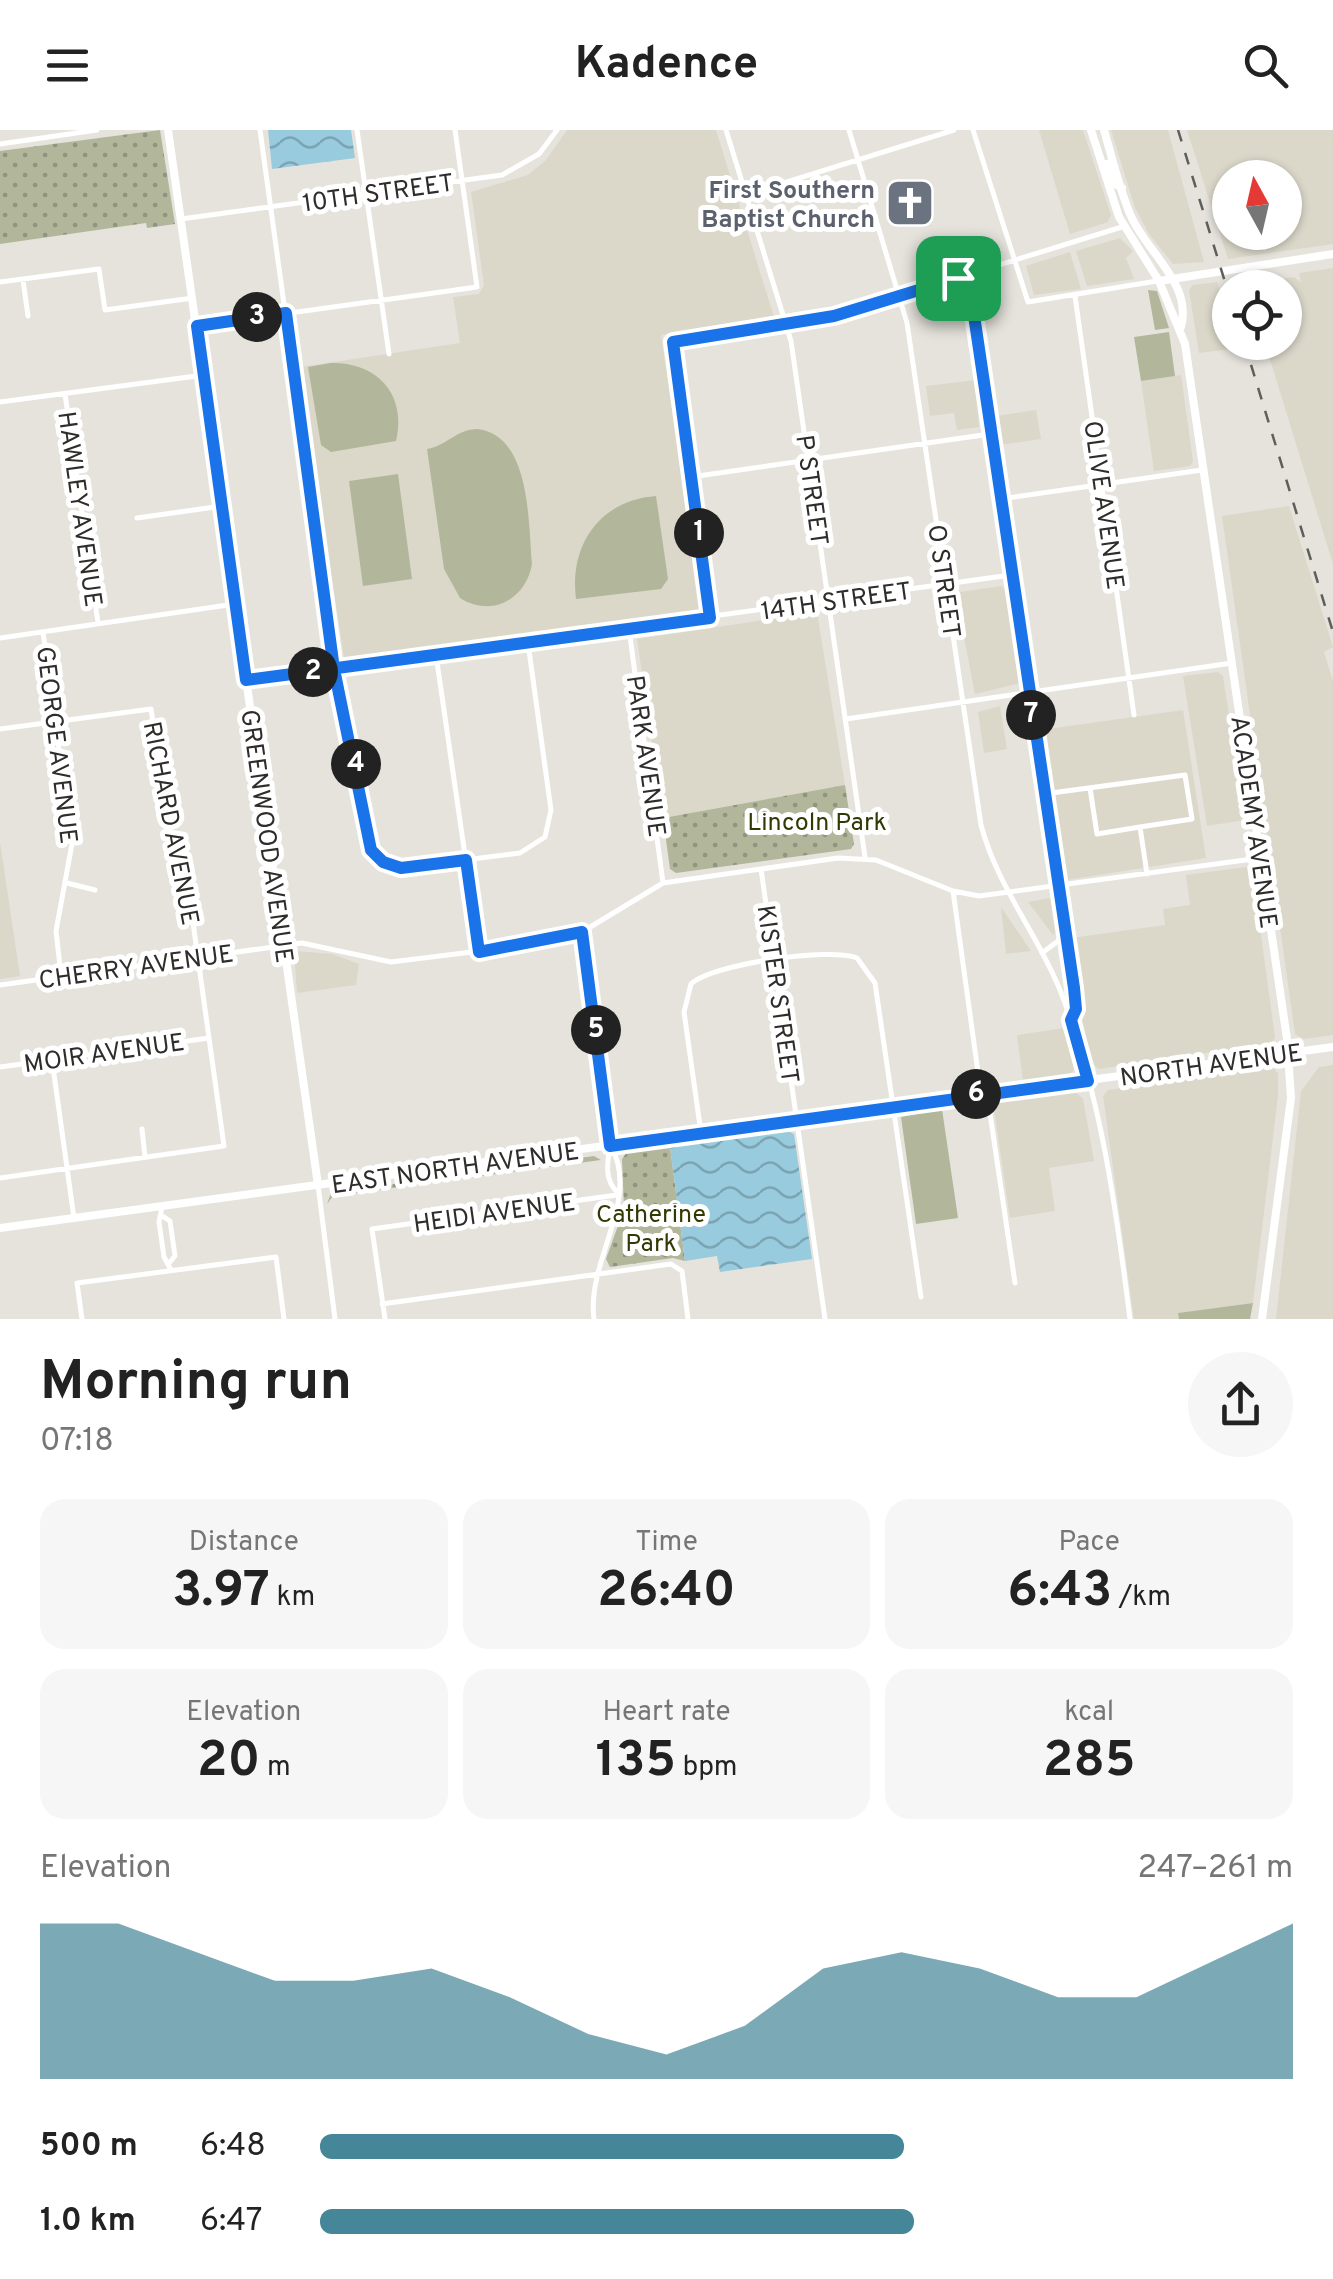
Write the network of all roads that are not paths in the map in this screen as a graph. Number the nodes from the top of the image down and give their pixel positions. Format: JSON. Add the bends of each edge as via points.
{"nodes":[{"id":1,"x":97,"y":130,"type":"edge"},
{"id":2,"x":168,"y":130,"type":"edge"},
{"id":3,"x":260,"y":130,"type":"edge"},
{"id":4,"x":357,"y":130,"type":"edge"},
{"id":5,"x":455,"y":130,"type":"edge"},
{"id":6,"x":557,"y":130,"type":"edge"},
{"id":7,"x":726,"y":130,"type":"edge"},
{"id":8,"x":850,"y":130,"type":"edge"},
{"id":9,"x":954,"y":130,"type":"edge"},
{"id":10,"x":973,"y":130,"type":"edge"},
{"id":11,"x":1091,"y":130,"type":"edge"},
{"id":12,"x":1104,"y":130,"type":"edge"},
{"id":13,"x":0,"y":144,"type":"edge"},
{"id":14,"x":1098,"y":152,"type":"junction"},
{"id":15,"x":859,"y":160,"type":"junction"},
{"id":16,"x":462,"y":181,"type":"junction"},
{"id":17,"x":1122,"y":188,"type":"junction"},
{"id":18,"x":366,"y":194,"type":"junction"},
{"id":19,"x":745,"y":195,"type":"junction"},
{"id":20,"x":271,"y":207,"type":"junction"},
{"id":21,"x":181,"y":219,"type":"junction"},
{"id":22,"x":1135,"y":223,"type":"junction"},
{"id":23,"x":1124,"y":227,"type":"junction"},
{"id":24,"x":1333,"y":254,"type":"edge"},
{"id":25,"x":1014,"y":260,"type":"junction"},
{"id":26,"x":968,"y":275,"type":"junction"},
{"id":27,"x":1172,"y":278,"type":"junction"},
{"id":28,"x":23,"y":279,"type":"junction"},
{"id":29,"x":1160,"y":281,"type":"junction"},
{"id":30,"x":0,"y":282,"type":"edge"},
{"id":31,"x":900,"y":295,"type":"junction"},
{"id":32,"x":1074,"y":296,"type":"junction"},
{"id":33,"x":193,"y":298,"type":"junction"},
{"id":34,"x":382,"y":300,"type":"junction"},
{"id":35,"x":286,"y":313,"type":"junction"},
{"id":36,"x":28,"y":316,"type":"dead end"},
{"id":37,"x":786,"y":324,"type":"junction"},
{"id":38,"x":197,"y":326,"type":"junction"},
{"id":39,"x":1181,"y":327,"type":"junction"},
{"id":40,"x":389,"y":354,"type":"dead end"},
{"id":41,"x":204,"y":375,"type":"junction"},
{"id":42,"x":65,"y":394,"type":"junction"},
{"id":43,"x":0,"y":402,"type":"edge"},
{"id":44,"x":990,"y":434,"type":"junction"},
{"id":45,"x":926,"y":444,"type":"junction"},
{"id":46,"x":808,"y":461,"type":"junction"},
{"id":47,"x":1205,"y":470,"type":"junction"},
{"id":48,"x":691,"y":477,"type":"junction"},
{"id":49,"x":1102,"y":484,"type":"junction"},
{"id":50,"x":999,"y":499,"type":"junction"},
{"id":51,"x":222,"y":506,"type":"junction"},
{"id":52,"x":137,"y":518,"type":"dead end"},
{"id":53,"x":1011,"y":575,"type":"junction"},
{"id":54,"x":946,"y":584,"type":"junction"},
{"id":55,"x":829,"y":601,"type":"junction"},
{"id":56,"x":235,"y":604,"type":"junction"},
{"id":57,"x":710,"y":618,"type":"junction"},
{"id":58,"x":98,"y":624,"type":"junction"},
{"id":59,"x":629,"y":629,"type":"junction"},
{"id":60,"x":43,"y":632,"type":"junction"},
{"id":61,"x":0,"y":638,"type":"edge"},
{"id":62,"x":528,"y":643,"type":"junction"},
{"id":63,"x":436,"y":656,"type":"junction"},
{"id":64,"x":1232,"y":664,"type":"junction"},
{"id":65,"x":334,"y":669,"type":"junction"},
{"id":66,"x":1129,"y":678,"type":"junction"},
{"id":67,"x":246,"y":680,"type":"junction"},
{"id":68,"x":1028,"y":693,"type":"junction"},
{"id":69,"x":962,"y":703,"type":"junction"},
{"id":70,"x":1134,"y":715,"type":"dead end"},
{"id":71,"x":846,"y":719,"type":"junction"},
{"id":72,"x":56,"y":722,"type":"junction"},
{"id":73,"x":0,"y":729,"type":"edge"},
{"id":74,"x":1090,"y":788,"type":"junction"},
{"id":75,"x":1043,"y":795,"type":"junction"},
{"id":76,"x":1140,"y":827,"type":"junction"},
{"id":77,"x":865,"y":857,"type":"junction"},
{"id":78,"x":1260,"y":858,"type":"junction"},
{"id":79,"x":466,"y":860,"type":"junction"},
{"id":80,"x":761,"y":868,"type":"junction"},
{"id":81,"x":1147,"y":874,"type":"junction"},
{"id":82,"x":66,"y":883,"type":"junction"},
{"id":83,"x":662,"y":883,"type":"junction"},
{"id":84,"x":1057,"y":887,"type":"junction"},
{"id":85,"x":95,"y":890,"type":"dead end"},
{"id":86,"x":953,"y":892,"type":"junction"},
{"id":87,"x":1007,"y":894,"type":"junction"},
{"id":88,"x":1063,"y":930,"type":"junction"},
{"id":89,"x":582,"y":932,"type":"junction"},
{"id":90,"x":283,"y":946,"type":"junction"},
{"id":91,"x":479,"y":952,"type":"junction"},
{"id":92,"x":1042,"y":953,"type":"junction"},
{"id":93,"x":198,"y":957,"type":"junction"},
{"id":94,"x":774,"y":961,"type":"junction"},
{"id":95,"x":61,"y":976,"type":"junction"},
{"id":96,"x":0,"y":985,"type":"edge"},
{"id":97,"x":1071,"y":1020,"type":"junction"},
{"id":98,"x":208,"y":1038,"type":"junction"},
{"id":99,"x":1333,"y":1048,"type":"edge"},
{"id":100,"x":1289,"y":1054,"type":"junction"},
{"id":101,"x":52,"y":1060,"type":"junction"},
{"id":102,"x":0,"y":1067,"type":"edge"},
{"id":103,"x":1088,"y":1081,"type":"junction"},
{"id":104,"x":984,"y":1093,"type":"junction"},
{"id":105,"x":893,"y":1107,"type":"junction"},
{"id":106,"x":798,"y":1120,"type":"junction"},
{"id":107,"x":142,"y":1129,"type":"dead end"},
{"id":108,"x":701,"y":1134,"type":"junction"},
{"id":109,"x":610,"y":1146,"type":"junction"},
{"id":110,"x":146,"y":1157,"type":"junction"},
{"id":111,"x":67,"y":1168,"type":"junction"},
{"id":112,"x":0,"y":1178,"type":"edge"},
{"id":113,"x":318,"y":1185,"type":"junction"},
{"id":114,"x":617,"y":1193,"type":"junction"},
{"id":115,"x":163,"y":1212,"type":"junction"},
{"id":116,"x":74,"y":1218,"type":"junction"},
{"id":117,"x":0,"y":1228,"type":"edge"},
{"id":118,"x":171,"y":1270,"type":"junction"},
{"id":119,"x":594,"y":1276,"type":"junction"},
{"id":120,"x":1015,"y":1283,"type":"dead end"},
{"id":121,"x":921,"y":1297,"type":"dead end"},
{"id":122,"x":382,"y":1304,"type":"junction"},
{"id":123,"x":82,"y":1319,"type":"edge"},
{"id":124,"x":284,"y":1319,"type":"edge"},
{"id":125,"x":335,"y":1319,"type":"edge"},
{"id":126,"x":384,"y":1319,"type":"edge"},
{"id":127,"x":594,"y":1319,"type":"edge"},
{"id":128,"x":688,"y":1319,"type":"edge"},
{"id":129,"x":826,"y":1319,"type":"edge"},
{"id":130,"x":1130,"y":1319,"type":"edge"},
{"id":131,"x":1262,"y":1319,"type":"edge"}],
"edges":[{"from":1,"to":13,"type":"street"},
{"from":2,"to":21,"type":"street","name":"GREENWOOD AVENUE"},
{"from":3,"to":20,"type":"street"},
{"from":4,"to":18,"type":"street"},
{"from":5,"to":16,"type":"street"},
{"from":6,"to":16,"type":"street","name":"10TH STREET","via":[[516,170]]},
{"from":7,"to":19,"type":"street","name":"P STREET"},
{"from":8,"to":15,"type":"street","name":"O STREET"},
{"from":9,"to":15,"type":"street"},
{"from":10,"to":25,"type":"street"},
{"from":11,"to":14,"type":"street","name":"ACADEMY AVENUE"},
{"from":12,"to":17,"type":"street","name":"ACADEMY AVENUE"},
{"from":14,"to":17,"type":"street"},
{"from":14,"to":23,"type":"street","name":"ACADEMY AVENUE"},
{"from":15,"to":19,"type":"street"},
{"from":15,"to":31,"type":"street","name":"O STREET"},
{"from":16,"to":18,"type":"street","name":"10TH STREET"},
{"from":16,"to":34,"type":"street","via":[[477,287]]},
{"from":17,"to":22,"type":"street","name":"ACADEMY AVENUE"},
{"from":18,"to":20,"type":"street","name":"10TH STREET"},
{"from":18,"to":34,"type":"street"},
{"from":19,"to":37,"type":"street","name":"P STREET"},
{"from":20,"to":21,"type":"street","name":"10TH STREET"},
{"from":20,"to":35,"type":"street"},
{"from":21,"to":33,"type":"street","name":"GREENWOOD AVENUE"},
{"from":22,"to":23,"type":"street"},
{"from":22,"to":27,"type":"street","name":"ACADEMY AVENUE"},
{"from":23,"to":25,"type":"street"},
{"from":23,"to":29,"type":"street","name":"ACADEMY AVENUE"},
{"from":24,"to":27,"type":"street"},
{"from":25,"to":26,"type":"street"},
{"from":25,"to":32,"type":"street","via":[[1028,302]]},
{"from":26,"to":31,"type":"street"},
{"from":26,"to":44,"type":"street"},
{"from":27,"to":29,"type":"street"},
{"from":27,"to":39,"type":"street","name":"ACADEMY AVENUE","via":[[1185,314]]},
{"from":28,"to":30,"type":"street"},
{"from":28,"to":33,"type":"street","via":[[99,269],[105,310]]},
{"from":28,"to":36,"type":"street"},
{"from":29,"to":32,"type":"street"},
{"from":29,"to":39,"type":"street","name":"ACADEMY AVENUE"},
{"from":31,"to":37,"type":"street"},
{"from":31,"to":45,"type":"street","name":"O STREET"},
{"from":32,"to":49,"type":"street","name":"OLIVE AVENUE"},
{"from":33,"to":38,"type":"street","name":"GREENWOOD AVENUE"},
{"from":34,"to":35,"type":"street"},
{"from":34,"to":40,"type":"street"},
{"from":35,"to":38,"type":"street"},
{"from":35,"to":65,"type":"street"},
{"from":37,"to":46,"type":"street","name":"P STREET"},
{"from":37,"to":48,"type":"street","via":[[673,342]]},
{"from":38,"to":41,"type":"street","name":"GREENWOOD AVENUE"},
{"from":39,"to":47,"type":"street","name":"ACADEMY AVENUE"},
{"from":41,"to":42,"type":"street"},
{"from":41,"to":51,"type":"street","name":"GREENWOOD AVENUE"},
{"from":42,"to":43,"type":"street"},
{"from":42,"to":58,"type":"street","name":"HAWLEY AVENUE"},
{"from":44,"to":45,"type":"street"},
{"from":44,"to":50,"type":"street"},
{"from":45,"to":46,"type":"street"},
{"from":45,"to":54,"type":"street","name":"O STREET"},
{"from":46,"to":48,"type":"street"},
{"from":46,"to":55,"type":"street","name":"P STREET"},
{"from":47,"to":49,"type":"street"},
{"from":47,"to":64,"type":"street","name":"ACADEMY AVENUE"},
{"from":48,"to":57,"type":"street"},
{"from":49,"to":50,"type":"street"},
{"from":49,"to":66,"type":"street","name":"OLIVE AVENUE"},
{"from":50,"to":53,"type":"street"},
{"from":51,"to":52,"type":"street"},
{"from":51,"to":56,"type":"street","name":"GREENWOOD AVENUE"},
{"from":53,"to":54,"type":"street","name":"14TH STREET"},
{"from":53,"to":68,"type":"street"},
{"from":54,"to":55,"type":"street","name":"14TH STREET"},
{"from":54,"to":69,"type":"street","name":"O STREET"},
{"from":55,"to":57,"type":"street","name":"14TH STREET"},
{"from":55,"to":71,"type":"street","name":"P STREET"},
{"from":56,"to":58,"type":"street"},
{"from":56,"to":67,"type":"street","name":"GREENWOOD AVENUE"},
{"from":57,"to":59,"type":"street","name":"14TH STREET"},
{"from":58,"to":60,"type":"street"},
{"from":59,"to":62,"type":"street","name":"14TH STREET"},
{"from":59,"to":83,"type":"street","name":"PARK AVENUE"},
{"from":60,"to":61,"type":"street"},
{"from":60,"to":72,"type":"street","name":"GEORGE AVENUE"},
{"from":62,"to":63,"type":"street","name":"14TH STREET"},
{"from":62,"to":79,"type":"street","via":[[549,830],[529,850]]},
{"from":63,"to":65,"type":"street","name":"14TH STREET"},
{"from":63,"to":79,"type":"street"},
{"from":64,"to":66,"type":"street"},
{"from":64,"to":78,"type":"street","name":"ACADEMY AVENUE"},
{"from":65,"to":67,"type":"street","name":"14TH STREET"},
{"from":65,"to":79,"type":"street","via":[[371,850],[401,868]]},
{"from":66,"to":68,"type":"street"},
{"from":66,"to":70,"type":"street","name":"OLIVE AVENUE"},
{"from":67,"to":90,"type":"street","name":"GREENWOOD AVENUE"},
{"from":68,"to":69,"type":"street"},
{"from":68,"to":75,"type":"street"},
{"from":69,"to":71,"type":"street"},
{"from":69,"to":87,"type":"street","name":"O STREET","via":[[981,825]]},
{"from":71,"to":77,"type":"street","name":"P STREET"},
{"from":72,"to":73,"type":"street","name":"RICHARD AVENUE"},
{"from":72,"to":82,"type":"street","name":"GEORGE AVENUE","via":[[72,844]]},
{"from":72,"to":93,"type":"street","name":"RICHARD AVENUE","via":[[150,710]]},
{"from":74,"to":75,"type":"street"},
{"from":74,"to":76,"type":"street","via":[[1097,834]]},
{"from":74,"to":76,"type":"street","via":[[1185,774],[1192,819]]},
{"from":75,"to":84,"type":"street"},
{"from":76,"to":81,"type":"street"},
{"from":77,"to":80,"type":"street","name":"CHERRY AVENUE"},
{"from":77,"to":86,"type":"street","name":"CHERRY AVENUE"},
{"from":78,"to":81,"type":"street","name":"CHERRY AVENUE"},
{"from":78,"to":100,"type":"street","name":"ACADEMY AVENUE"},
{"from":79,"to":91,"type":"street"},
{"from":80,"to":83,"type":"street","name":"CHERRY AVENUE"},
{"from":80,"to":94,"type":"street","name":"KISTER STREET"},
{"from":81,"to":84,"type":"street","name":"CHERRY AVENUE"},
{"from":82,"to":85,"type":"street"},
{"from":82,"to":95,"type":"street","name":"GEORGE AVENUE","via":[[56,931]]},
{"from":83,"to":89,"type":"street","name":"CHERRY AVENUE"},
{"from":84,"to":87,"type":"street","name":"CHERRY AVENUE"},
{"from":84,"to":88,"type":"street"},
{"from":86,"to":87,"type":"street","name":"CHERRY AVENUE"},
{"from":86,"to":104,"type":"street"},
{"from":87,"to":92,"type":"street","name":"O STREET"},
{"from":88,"to":92,"type":"street"},
{"from":88,"to":97,"type":"street","via":[[1076,1009]]},
{"from":89,"to":91,"type":"street","name":"CHERRY AVENUE"},
{"from":89,"to":109,"type":"street"},
{"from":90,"to":91,"type":"street","name":"CHERRY AVENUE","via":[[321,944],[390,962]]},
{"from":90,"to":93,"type":"street","name":"CHERRY AVENUE"},
{"from":90,"to":113,"type":"street","name":"GREENWOOD AVENUE"},
{"from":92,"to":97,"type":"street","name":"O STREET"},
{"from":93,"to":95,"type":"street","name":"CHERRY AVENUE"},
{"from":93,"to":98,"type":"street","name":"RICHARD AVENUE"},
{"from":94,"to":105,"type":"street","via":[[833,953],[865,963],[875,983]]},
{"from":94,"to":106,"type":"street","name":"KISTER STREET"},
{"from":94,"to":108,"type":"street","via":[[705,973],[687,991],[684,1012]]},
{"from":95,"to":96,"type":"street","name":"CHERRY AVENUE"},
{"from":97,"to":103,"type":"street"},
{"from":98,"to":101,"type":"street","name":"MOIR AVENUE"},
{"from":98,"to":110,"type":"street","name":"RICHARD AVENUE","via":[[224,1146]]},
{"from":99,"to":100,"type":"street","name":"NORTH AVENUE"},
{"from":100,"to":103,"type":"street","name":"NORTH AVENUE"},
{"from":100,"to":131,"type":"street","name":"ACADEMY AVENUE","via":[[1289,1113]]},
{"from":101,"to":102,"type":"street","name":"MOIR AVENUE"},
{"from":101,"to":111,"type":"street"},
{"from":103,"to":104,"type":"street","name":"EAST NORTH AVENUE"},
{"from":103,"to":130,"type":"street"},
{"from":104,"to":105,"type":"street","name":"EAST NORTH AVENUE"},
{"from":104,"to":120,"type":"street"},
{"from":105,"to":106,"type":"street","name":"EAST NORTH AVENUE"},
{"from":105,"to":121,"type":"street"},
{"from":106,"to":108,"type":"street","name":"EAST NORTH AVENUE"},
{"from":106,"to":129,"type":"street","name":"KISTER STREET"},
{"from":107,"to":110,"type":"street"},
{"from":108,"to":109,"type":"street","name":"EAST NORTH AVENUE"},
{"from":109,"to":113,"type":"street","name":"EAST NORTH AVENUE"},
{"from":109,"to":114,"type":"street","via":[[610,1185]]},
{"from":110,"to":111,"type":"street"},
{"from":111,"to":112,"type":"street"},
{"from":111,"to":116,"type":"street"},
{"from":113,"to":115,"type":"street","name":"EAST NORTH AVENUE"},
{"from":113,"to":125,"type":"street"},
{"from":114,"to":119,"type":"street","via":[[615,1222]]},
{"from":114,"to":122,"type":"street","name":"HEIDI AVENUE","via":[[372,1229]]},
{"from":115,"to":116,"type":"street","name":"EAST NORTH AVENUE"},
{"from":115,"to":118,"type":"street","via":[[159,1222]]},
{"from":116,"to":117,"type":"street","name":"EAST NORTH AVENUE"},
{"from":118,"to":123,"type":"street","via":[[77,1282]]},
{"from":118,"to":124,"type":"street","via":[[276,1256]]},
{"from":119,"to":122,"type":"street"},
{"from":119,"to":127,"type":"street"},
{"from":119,"to":128,"type":"street","via":[[678,1266]]},
{"from":122,"to":126,"type":"street"}]}
